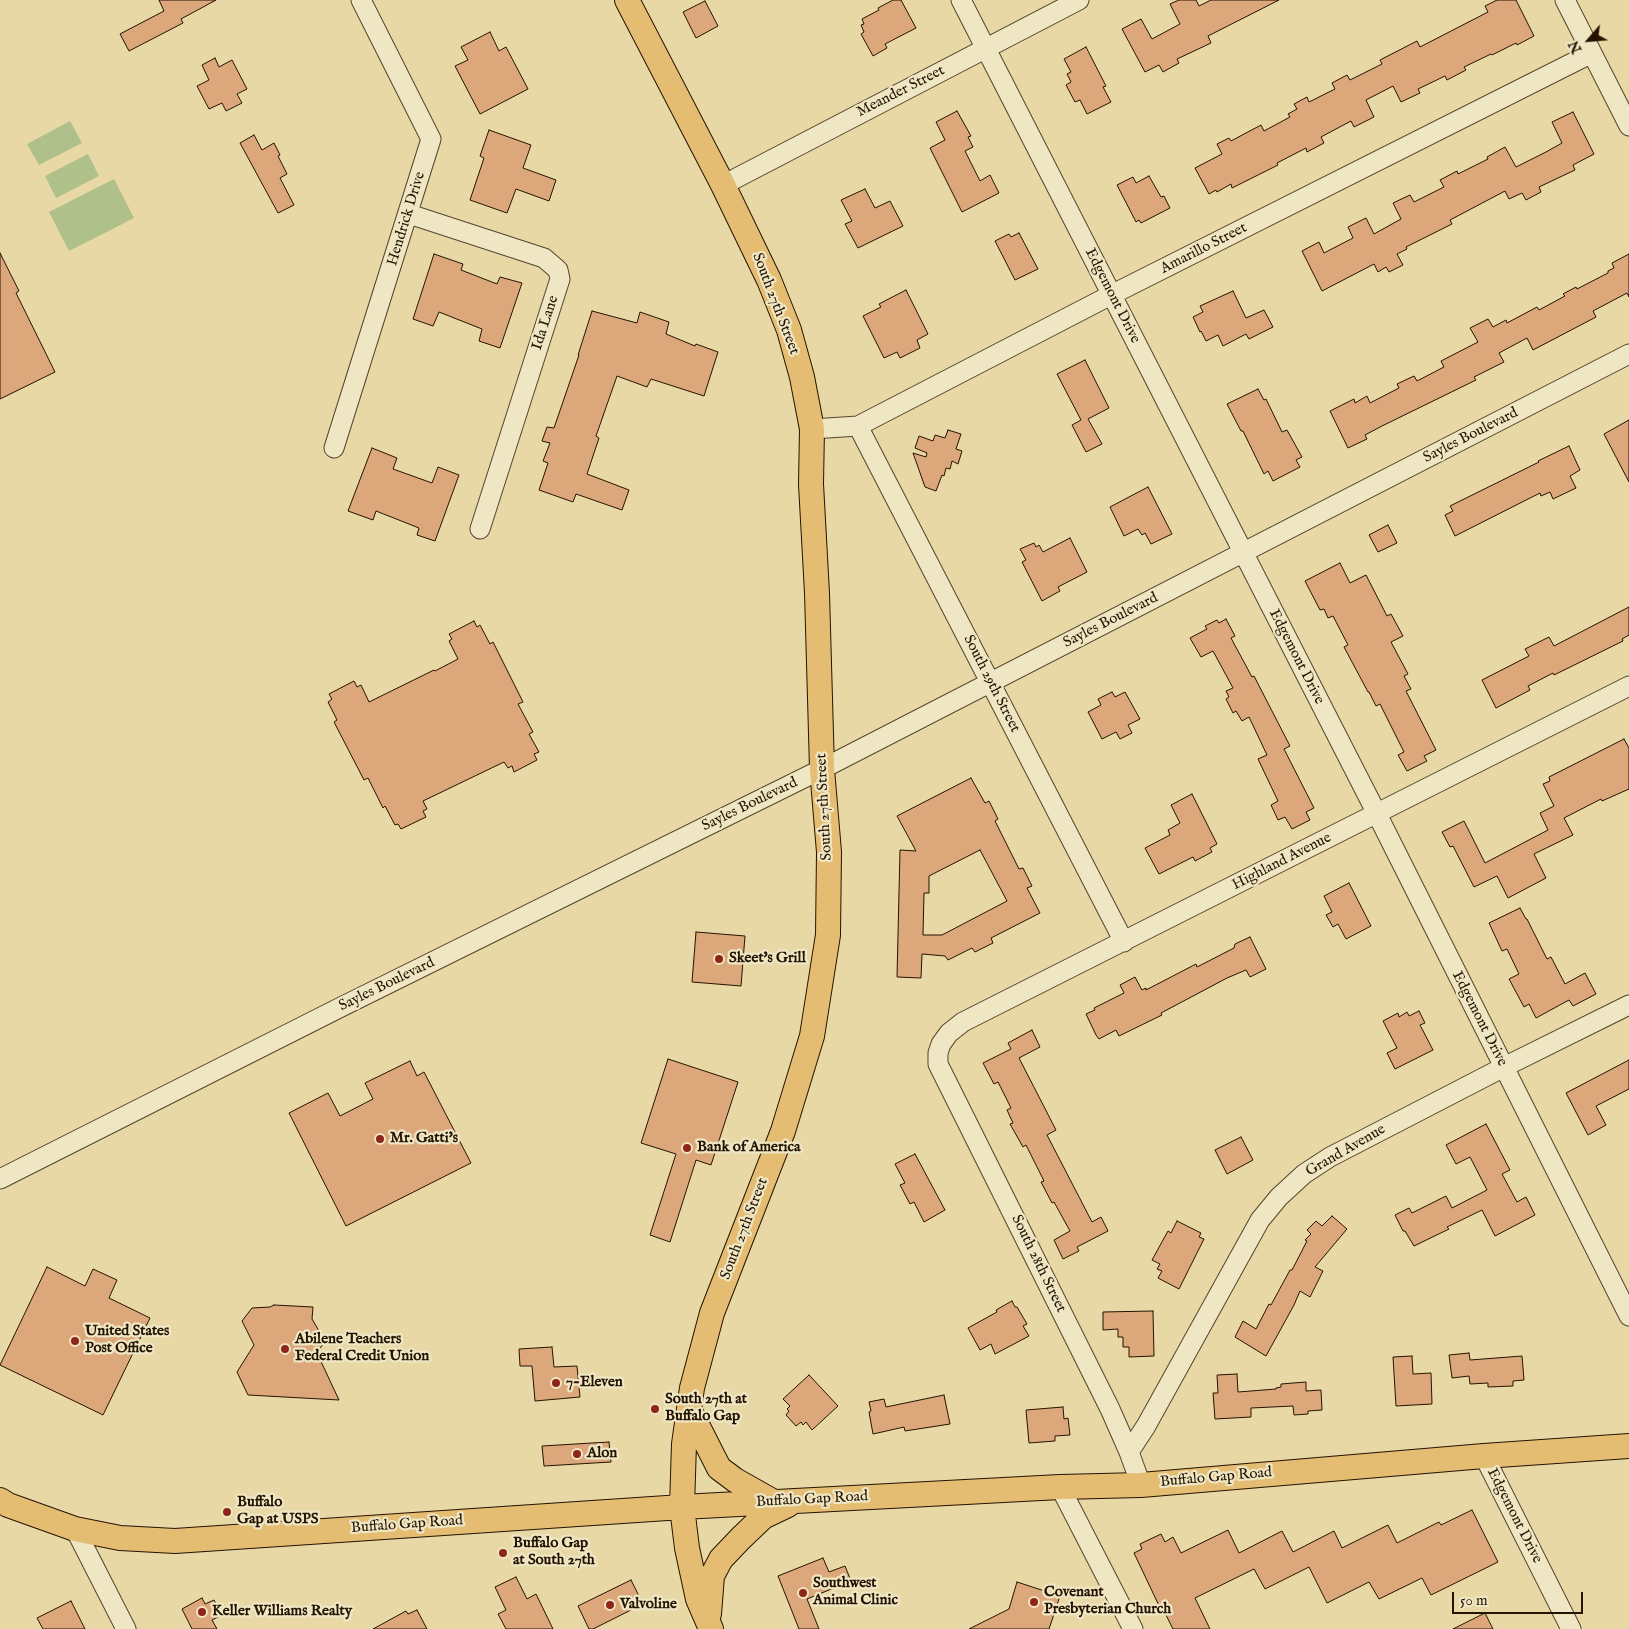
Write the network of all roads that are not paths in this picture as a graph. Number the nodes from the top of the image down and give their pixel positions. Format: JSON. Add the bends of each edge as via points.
{"nodes":[{"id":1,"x":361,"y":0,"type":"edge"},
{"id":2,"x":627,"y":0,"type":"edge"},
{"id":3,"x":961,"y":0,"type":"edge"},
{"id":4,"x":1080,"y":0,"type":"edge"},
{"id":5,"x":1565,"y":0,"type":"edge"},
{"id":6,"x":986,"y":49,"type":"junction"},
{"id":7,"x":1592,"y":53,"type":"junction"},
{"id":8,"x":1629,"y":126,"type":"edge"},
{"id":9,"x":723,"y":185,"type":"junction"},
{"id":10,"x":409,"y":214,"type":"junction"},
{"id":11,"x":1112,"y":295,"type":"junction"},
{"id":12,"x":1629,"y":354,"type":"edge"},
{"id":13,"x":858,"y":426,"type":"junction"},
{"id":14,"x":812,"y":429,"type":"junction"},
{"id":15,"x":334,"y":448,"type":"dead end"},
{"id":16,"x":480,"y":529,"type":"dead end"},
{"id":17,"x":1243,"y":554,"type":"junction"},
{"id":18,"x":990,"y":683,"type":"junction"},
{"id":19,"x":1629,"y":686,"type":"edge"},
{"id":20,"x":822,"y":769,"type":"junction"},
{"id":21,"x":1377,"y":814,"type":"junction"},
{"id":22,"x":1124,"y":942,"type":"junction"},
{"id":23,"x":1629,"y":1005,"type":"edge"},
{"id":24,"x":942,"y":1044,"type":"joint"},
{"id":25,"x":1504,"y":1067,"type":"junction"},
{"id":26,"x":0,"y":1179,"type":"edge"},
{"id":27,"x":1629,"y":1316,"type":"edge"},
{"id":28,"x":689,"y":1409,"type":"junction"},
{"id":29,"x":1629,"y":1446,"type":"edge"},
{"id":30,"x":1130,"y":1452,"type":"junction"},
{"id":31,"x":1484,"y":1456,"type":"junction"},
{"id":32,"x":1141,"y":1485,"type":"junction"},
{"id":33,"x":1060,"y":1487,"type":"junction"},
{"id":34,"x":785,"y":1502,"type":"junction"},
{"id":35,"x":3,"y":1507,"type":"edge"},
{"id":36,"x":682,"y":1507,"type":"junction"},
{"id":37,"x":75,"y":1529,"type":"junction"},
{"id":38,"x":710,"y":1626,"type":"edge"},
{"id":39,"x":126,"y":1629,"type":"edge"},
{"id":40,"x":1133,"y":1629,"type":"edge"},
{"id":41,"x":1571,"y":1629,"type":"edge"}],
"edges":[{"from":1,"to":10,"type":"street","name":"Hendrick Drive","via":[[431,139]]},
{"from":2,"to":9,"type":"main road","name":"South 27th Street"},
{"from":3,"to":6,"type":"street","name":"Edgemont Drive"},
{"from":4,"to":6,"type":"street","name":"Meander Street"},
{"from":5,"to":7,"type":"street"},
{"from":6,"to":9,"type":"street","name":"Meander Street"},
{"from":6,"to":11,"type":"street","name":"Edgemont Drive"},
{"from":7,"to":8,"type":"street"},
{"from":7,"to":11,"type":"street","name":"Amarillo Street"},
{"from":9,"to":14,"type":"main road","name":"South 27th Street","via":[[769,280],[789,330]]},
{"from":10,"to":15,"type":"street","name":"Hendrick Drive"},
{"from":10,"to":16,"type":"street","name":"Ida Lane","via":[[544,258],[558,270],[560,279]]},
{"from":11,"to":13,"type":"street","name":"Amarillo Street"},
{"from":11,"to":17,"type":"street","name":"Edgemont Drive"},
{"from":12,"to":17,"type":"street","name":"Sayles Boulevard"},
{"from":13,"to":14,"type":"street","name":"Amarillo Street"},
{"from":13,"to":18,"type":"street","name":"South 29th Street"},
{"from":14,"to":20,"type":"main road","name":"South 27th Street","via":[[811,484]]},
{"from":17,"to":18,"type":"street","name":"Sayles Boulevard"},
{"from":17,"to":21,"type":"street","name":"Edgemont Drive"},
{"from":18,"to":20,"type":"street","name":"Sayles Boulevard"},
{"from":18,"to":22,"type":"street","name":"South 29th Street"},
{"from":19,"to":21,"type":"street","name":"Highland Avenue"},
{"from":20,"to":26,"type":"street","name":"Sayles Boulevard"},
{"from":20,"to":28,"type":"main road","name":"South 27th Street","via":[[828,852],[828,935],[812,1036],[783,1131],[712,1313]]},
{"from":21,"to":22,"type":"street","name":"Highland Avenue"},
{"from":21,"to":25,"type":"street","name":"Edgemont Drive"},
{"from":22,"to":24,"type":"street","name":"Highland Avenue","via":[[963,1022]]},
{"from":23,"to":25,"type":"street","name":"Grand Avenue"},
{"from":24,"to":30,"type":"street","name":"South 28th Street","via":[[938,1064]]},
{"from":25,"to":27,"type":"street","name":"Edgemont Drive"},
{"from":25,"to":30,"type":"street","name":"Grand Avenue","via":[[1330,1157],[1304,1174],[1279,1197],[1260,1220]]},
{"from":28,"to":34,"type":"main road","via":[[720,1468],[735,1480]]},
{"from":28,"to":36,"type":"main road","name":"South 27th Street"},
{"from":29,"to":31,"type":"main road","name":"Buffalo Gap Road"},
{"from":30,"to":32,"type":"street","name":"South 28th Street"},
{"from":31,"to":32,"type":"main road","name":"Buffalo Gap Road"},
{"from":31,"to":41,"type":"street","name":"Edgemont Drive"},
{"from":32,"to":33,"type":"main road","name":"Buffalo Gap Road"},
{"from":33,"to":34,"type":"main road","name":"Buffalo Gap Road"},
{"from":33,"to":40,"type":"street"},
{"from":34,"to":36,"type":"main road","name":"Buffalo Gap Road"},
{"from":34,"to":38,"type":"main road","via":[[763,1517],[721,1560],[712,1576]]},
{"from":35,"to":37,"type":"main road","name":"Buffalo Gap Road"},
{"from":36,"to":37,"type":"main road","name":"Buffalo Gap Road","via":[[174,1541],[120,1538]]},
{"from":36,"to":38,"type":"main road","name":"South 27th Street","via":[[698,1599]]},
{"from":37,"to":39,"type":"street"}]}
